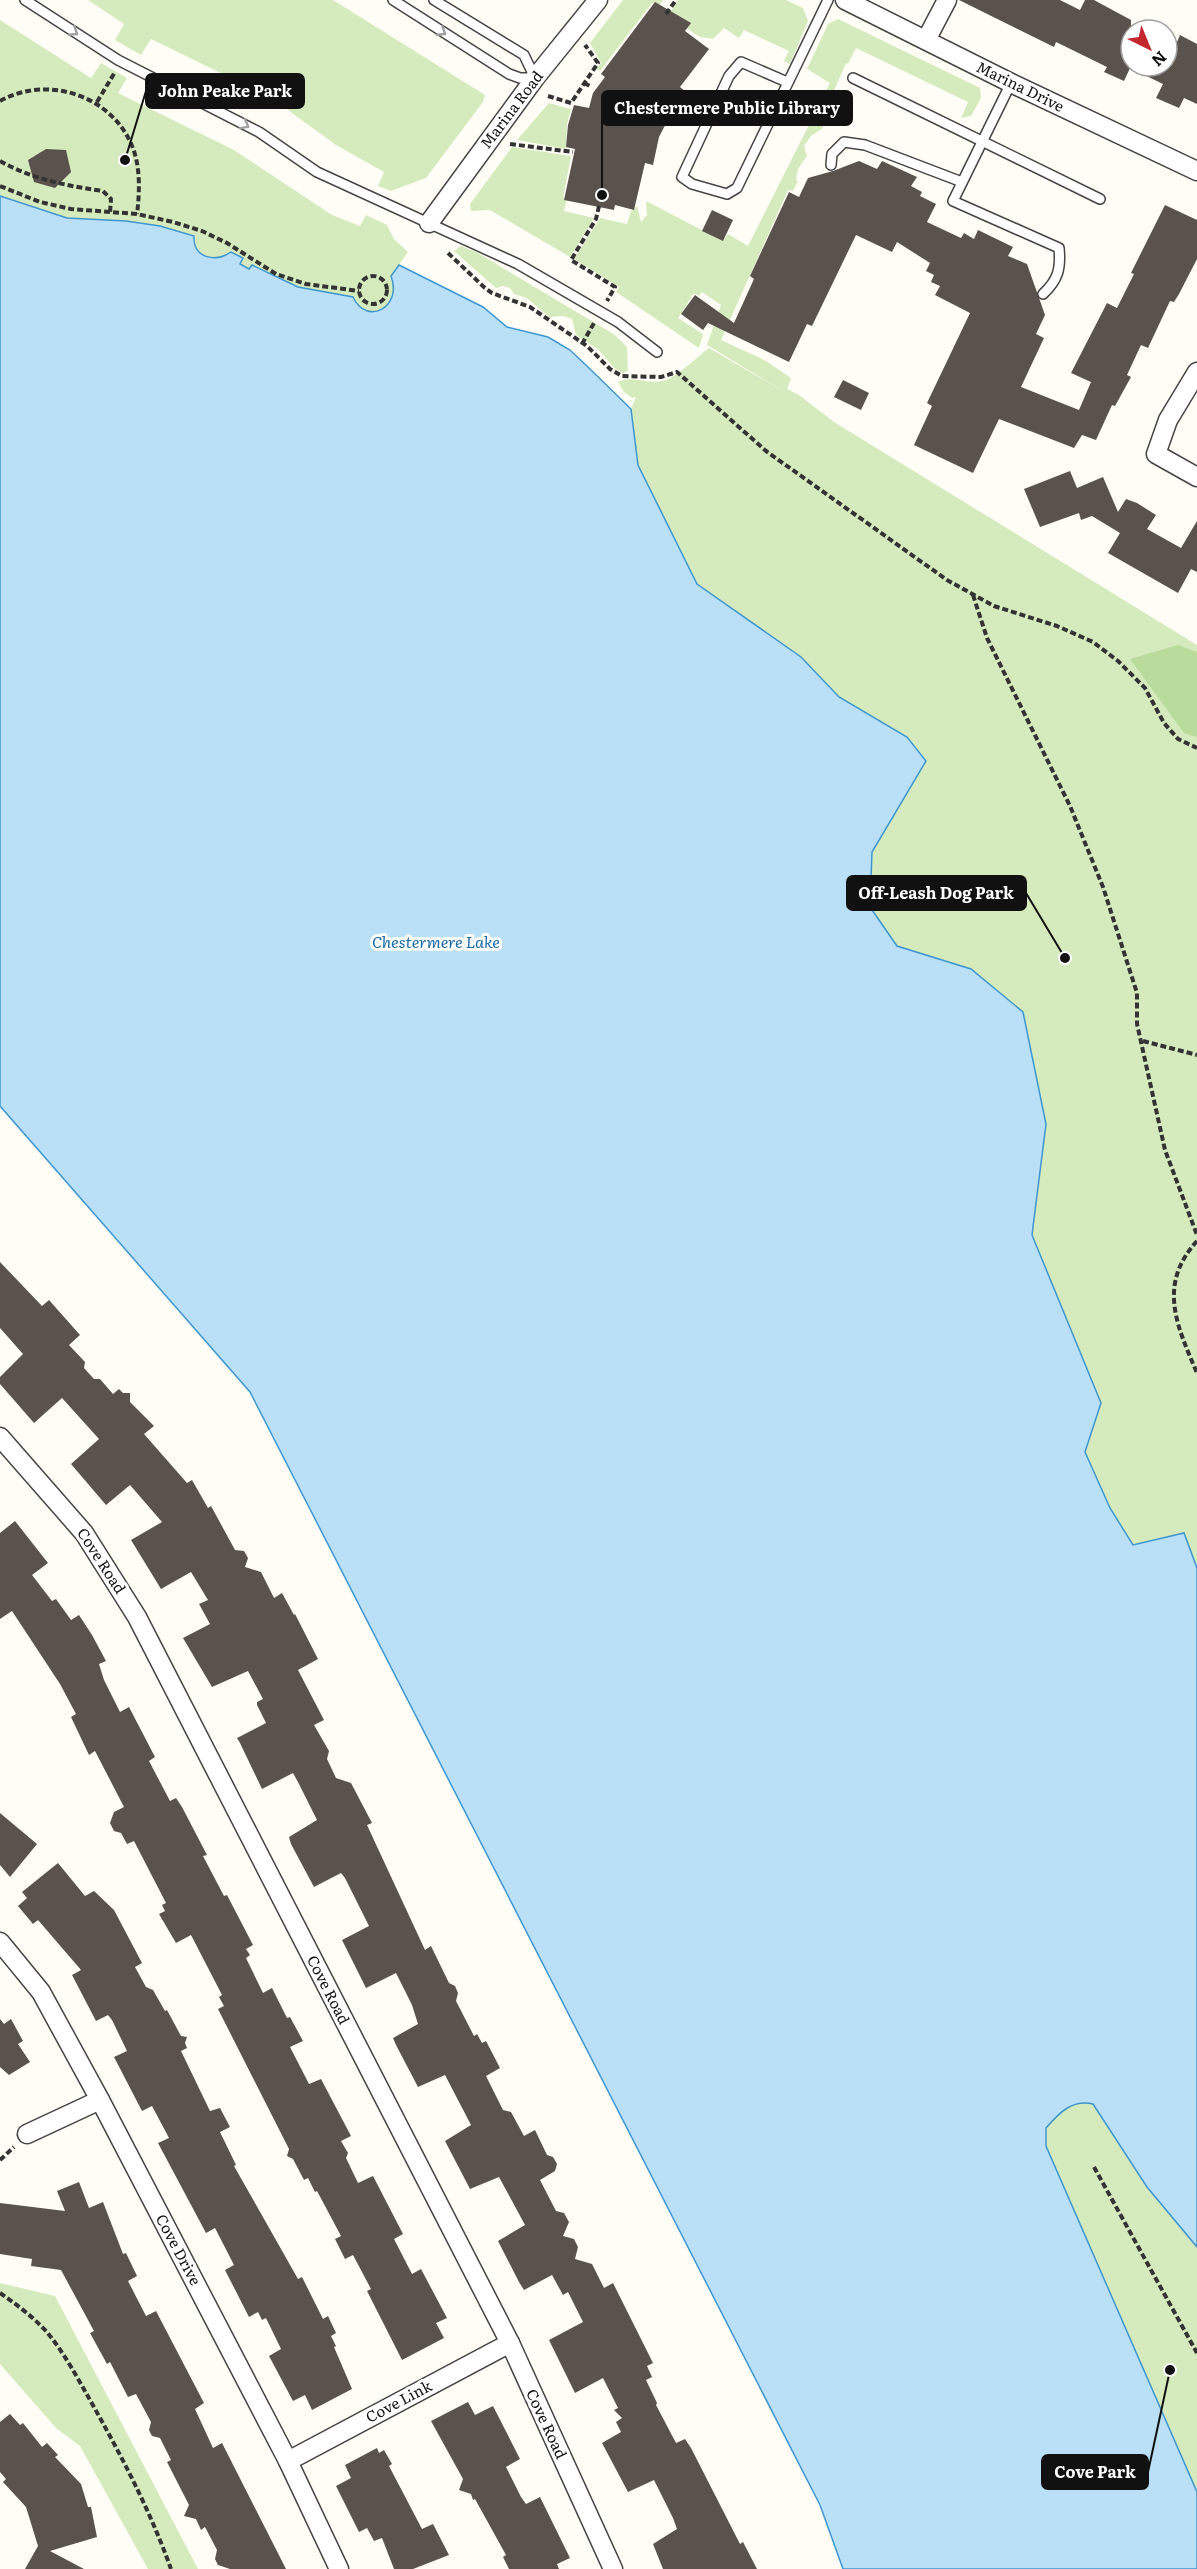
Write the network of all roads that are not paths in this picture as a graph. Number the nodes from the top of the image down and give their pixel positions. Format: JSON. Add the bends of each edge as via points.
{"nodes":[{"id":1,"x":25,"y":0,"type":"edge"},
{"id":2,"x":393,"y":0,"type":"edge"},
{"id":3,"x":434,"y":0,"type":"edge"},
{"id":4,"x":598,"y":0,"type":"edge"},
{"id":5,"x":828,"y":0,"type":"edge"},
{"id":6,"x":845,"y":0,"type":"edge"},
{"id":7,"x":947,"y":0,"type":"edge"},
{"id":8,"x":926,"y":40,"type":"junction"},
{"id":9,"x":535,"y":78,"type":"junction"},
{"id":10,"x":853,"y":78,"type":"dead end"},
{"id":11,"x":787,"y":82,"type":"junction"},
{"id":12,"x":1011,"y":83,"type":"junction"},
{"id":13,"x":982,"y":142,"type":"junction"},
{"id":14,"x":831,"y":165,"type":"dead end"},
{"id":15,"x":1197,"y":171,"type":"edge"},
{"id":16,"x":962,"y":182,"type":"junction"},
{"id":17,"x":1100,"y":199,"type":"dead end"},
{"id":18,"x":429,"y":223,"type":"junction"},
{"id":19,"x":1043,"y":294,"type":"dead end"},
{"id":20,"x":657,"y":352,"type":"dead end"},
{"id":21,"x":1197,"y":372,"type":"edge"},
{"id":22,"x":1197,"y":477,"type":"edge"},
{"id":23,"x":0,"y":1437,"type":"edge"},
{"id":24,"x":0,"y":1942,"type":"edge"},
{"id":25,"x":100,"y":2100,"type":"junction"},
{"id":26,"x":27,"y":2134,"type":"dead end"},
{"id":27,"x":510,"y":2343,"type":"junction"},
{"id":28,"x":288,"y":2461,"type":"junction"},
{"id":29,"x":339,"y":2569,"type":"edge"},
{"id":30,"x":613,"y":2569,"type":"edge"}],
"edges":[{"from":1,"to":18,"type":"lane","one_way":true,"via":[[118,60],[259,132],[317,172]]},
{"from":2,"to":9,"type":"lane","one_way":true,"via":[[509,74]]},
{"from":3,"to":9,"type":"lane","via":[[524,55]]},
{"from":4,"to":9,"type":"street","name":"Marina Road"},
{"from":5,"to":11,"type":"lane"},
{"from":6,"to":8,"type":"street","name":"Marina Drive"},
{"from":7,"to":8,"type":"street"},
{"from":8,"to":12,"type":"street","name":"Marina Drive"},
{"from":9,"to":18,"type":"street","name":"Marina Road"},
{"from":10,"to":13,"type":"lane"},
{"from":11,"to":11,"type":"lane","via":[[737,188],[727,194],[692,184],[682,177],[729,76],[741,62]]},
{"from":12,"to":13,"type":"lane"},
{"from":12,"to":15,"type":"street","name":"Marina Drive"},
{"from":13,"to":16,"type":"lane"},
{"from":13,"to":17,"type":"lane"},
{"from":14,"to":16,"type":"lane","via":[[832,154],[844,142],[865,145]]},
{"from":16,"to":19,"type":"lane","via":[[953,201],[1059,248],[1056,281]]},
{"from":18,"to":20,"type":"lane","via":[[519,264],[600,312]]},
{"from":21,"to":22,"type":"street","via":[[1168,420],[1156,454]]},
{"from":23,"to":27,"type":"street","name":"Cove Road","via":[[84,1533],[137,1617]]},
{"from":24,"to":25,"type":"street","name":"Cove Drive","via":[[41,1992]]},
{"from":25,"to":26,"type":"street"},
{"from":25,"to":28,"type":"street","name":"Cove Drive"},
{"from":27,"to":28,"type":"street","name":"Cove Link"},
{"from":27,"to":30,"type":"street","name":"Cove Road"},
{"from":28,"to":29,"type":"street","name":"Cove Drive"}]}
